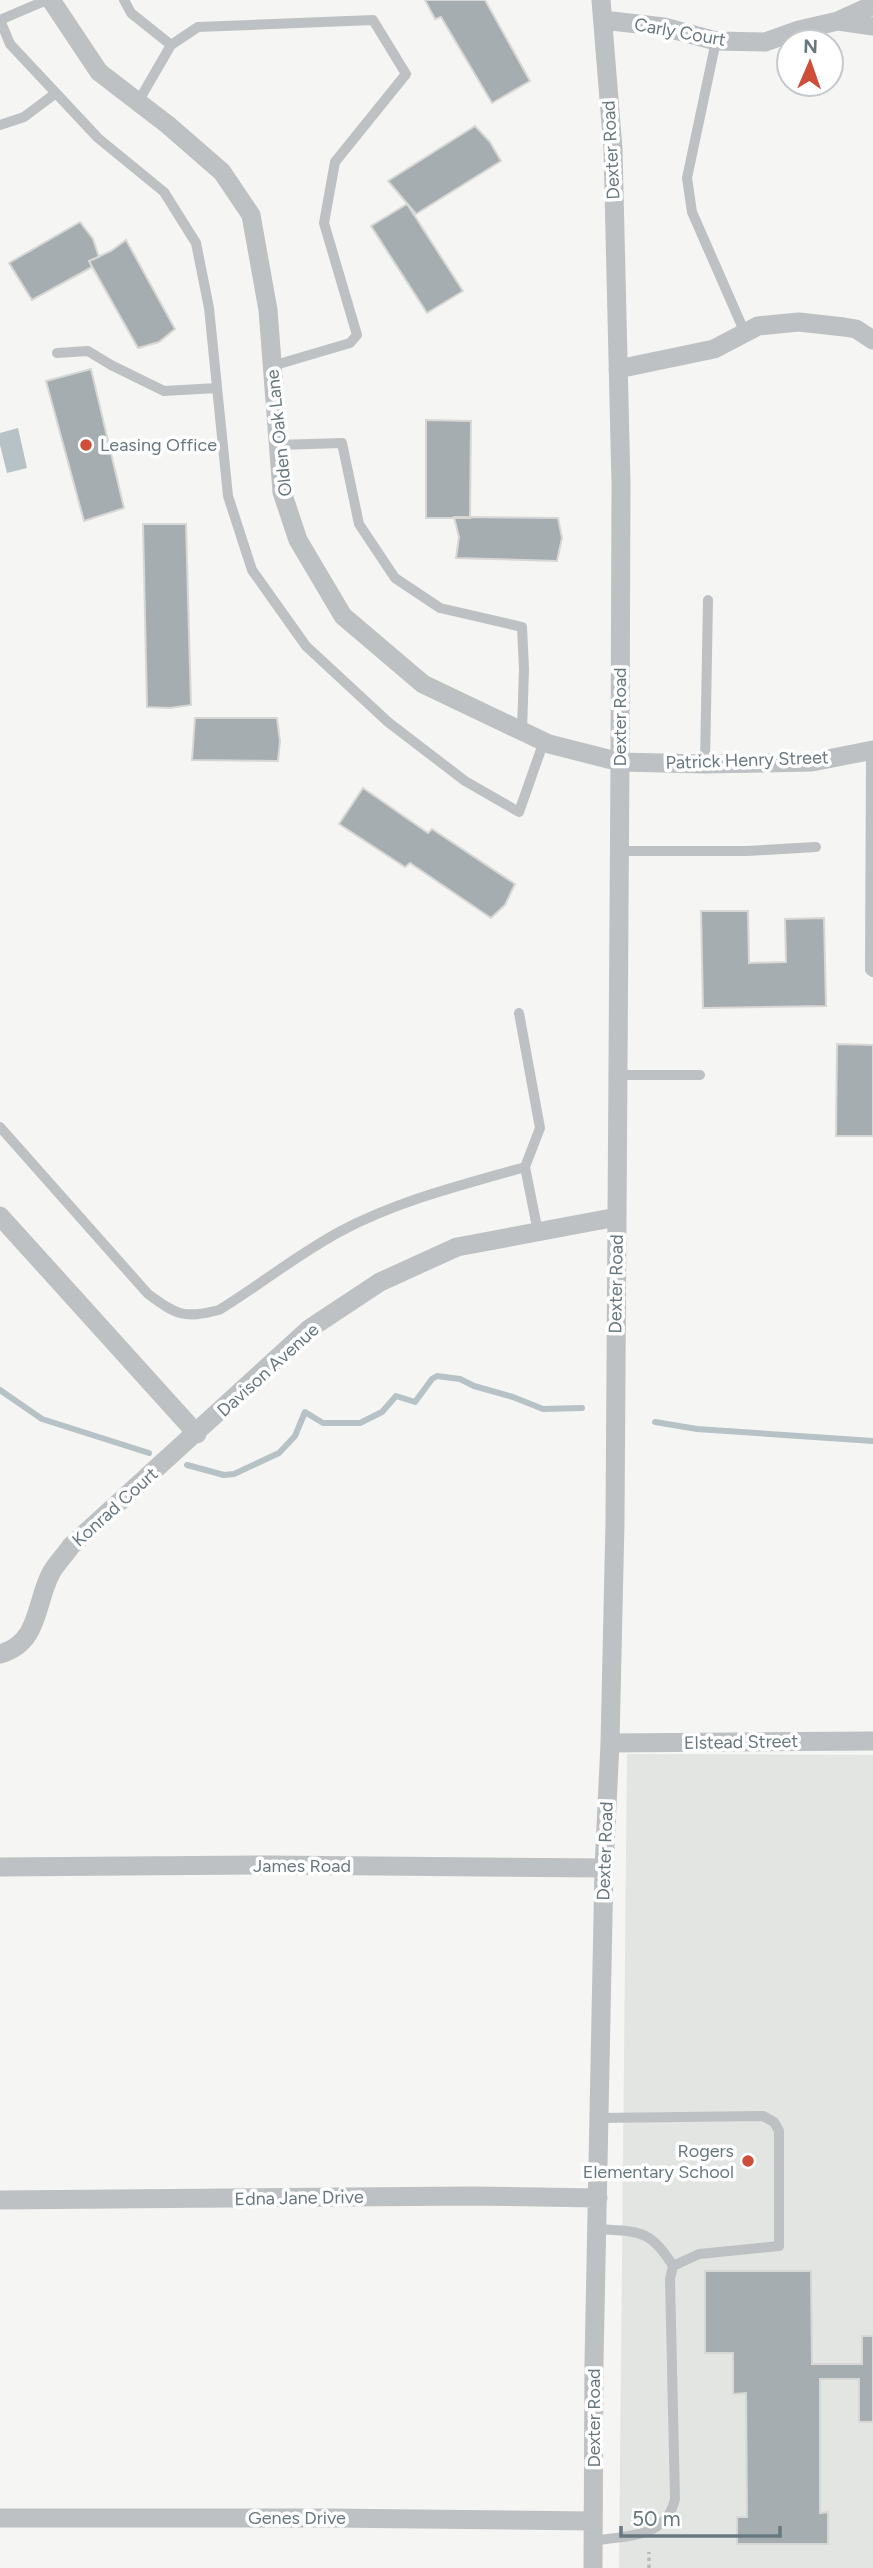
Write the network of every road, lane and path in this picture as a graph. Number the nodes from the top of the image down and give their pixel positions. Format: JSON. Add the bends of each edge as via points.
{"nodes":[{"id":1,"x":49,"y":0,"type":"edge"},
{"id":2,"x":124,"y":0,"type":"edge"},
{"id":3,"x":873,"y":5,"type":"edge"},
{"id":4,"x":602,"y":10,"type":"edge"},
{"id":5,"x":838,"y":21,"type":"junction"},
{"id":6,"x":873,"y":26,"type":"edge"},
{"id":7,"x":716,"y":41,"type":"junction"},
{"id":8,"x":171,"y":45,"type":"junction"},
{"id":9,"x":56,"y":93,"type":"junction"},
{"id":10,"x":138,"y":102,"type":"junction"},
{"id":11,"x":0,"y":125,"type":"edge"},
{"id":12,"x":865,"y":326,"type":"edge"},
{"id":13,"x":745,"y":333,"type":"junction"},
{"id":14,"x":873,"y":340,"type":"edge"},
{"id":15,"x":57,"y":353,"type":"dead end"},
{"id":16,"x":272,"y":366,"type":"junction"},
{"id":17,"x":618,"y":369,"type":"junction"},
{"id":18,"x":217,"y":388,"type":"junction"},
{"id":19,"x":278,"y":445,"type":"junction"},
{"id":20,"x":708,"y":600,"type":"dead end"},
{"id":21,"x":522,"y":731,"type":"junction"},
{"id":22,"x":544,"y":741,"type":"junction"},
{"id":23,"x":872,"y":750,"type":"edge"},
{"id":24,"x":620,"y":762,"type":"junction"},
{"id":25,"x":705,"y":764,"type":"junction"},
{"id":26,"x":816,"y":847,"type":"dead end"},
{"id":27,"x":619,"y":851,"type":"junction"},
{"id":28,"x":872,"y":924,"type":"edge"},
{"id":29,"x":873,"y":972,"type":"edge"},
{"id":30,"x":519,"y":1013,"type":"dead end"},
{"id":31,"x":618,"y":1075,"type":"junction"},
{"id":32,"x":700,"y":1076,"type":"dead end"},
{"id":33,"x":0,"y":1127,"type":"edge"},
{"id":34,"x":525,"y":1167,"type":"junction"},
{"id":35,"x":0,"y":1216,"type":"edge"},
{"id":36,"x":617,"y":1217,"type":"junction"},
{"id":37,"x":538,"y":1232,"type":"junction"},
{"id":38,"x":197,"y":1434,"type":"junction"},
{"id":39,"x":0,"y":1654,"type":"edge"},
{"id":40,"x":873,"y":1741,"type":"edge"},
{"id":41,"x":610,"y":1743,"type":"junction"},
{"id":42,"x":0,"y":1867,"type":"edge"},
{"id":43,"x":604,"y":1868,"type":"junction"},
{"id":44,"x":599,"y":2118,"type":"junction"},
{"id":45,"x":598,"y":2198,"type":"junction"},
{"id":46,"x":0,"y":2200,"type":"edge"},
{"id":47,"x":597,"y":2229,"type":"junction"},
{"id":48,"x":673,"y":2266,"type":"junction"},
{"id":49,"x":0,"y":2518,"type":"edge"},
{"id":50,"x":593,"y":2531,"type":"junction"},
{"id":51,"x":649,"y":2552,"type":"dead end"},
{"id":52,"x":593,"y":2568,"type":"edge"},
{"id":53,"x":649,"y":2568,"type":"edge"}],
"edges":[{"from":1,"to":9,"type":"lane","via":[[0,20],[10,44]]},
{"from":1,"to":10,"type":"street","name":"Olden Oak Lane","via":[[99,72]]},
{"from":2,"to":8,"type":"lane","via":[[131,13]]},
{"from":3,"to":5,"type":"street","name":"Carly Court"},
{"from":4,"to":7,"type":"street","name":"Carly Court"},
{"from":4,"to":17,"type":"street","name":"Dexter Road","via":[[613,149]]},
{"from":5,"to":6,"type":"street","name":"Carly Court"},
{"from":5,"to":7,"type":"street","name":"Carly Court","via":[[765,42]]},
{"from":7,"to":13,"type":"lane","via":[[687,178],[692,212]]},
{"from":8,"to":10,"type":"lane"},
{"from":8,"to":16,"type":"lane","via":[[198,27],[373,20],[406,74],[335,162],[324,223],[357,335],[350,343]]},
{"from":9,"to":11,"type":"lane","via":[[24,117]]},
{"from":9,"to":18,"type":"lane","via":[[98,138],[164,192],[196,243],[209,308]]},
{"from":10,"to":16,"type":"street","name":"Olden Oak Lane","via":[[222,172],[251,215],[268,310]]},
{"from":12,"to":13,"type":"street","via":[[799,322],[758,326]]},
{"from":12,"to":14,"type":"street"},
{"from":13,"to":17,"type":"street","via":[[714,349]]},
{"from":15,"to":18,"type":"lane","via":[[88,351],[164,391]]},
{"from":16,"to":19,"type":"street","name":"Olden Oak Lane"},
{"from":17,"to":24,"type":"street","name":"Dexter Road"},
{"from":18,"to":22,"type":"lane","via":[[228,496],[252,570],[306,646],[388,722],[465,781],[519,812]]},
{"from":19,"to":21,"type":"street","name":"Olden Oak Lane","via":[[282,492],[298,540],[343,616],[423,684]]},
{"from":19,"to":21,"type":"lane","via":[[342,443],[359,524],[395,578],[440,608],[522,626]]},
{"from":20,"to":25,"type":"lane"},
{"from":21,"to":22,"type":"street","name":"Olden Oak Lane"},
{"from":22,"to":24,"type":"street","name":"Olden Oak Lane"},
{"from":23,"to":25,"type":"street","name":"Patrick Henry Street","via":[[813,762]]},
{"from":23,"to":28,"type":"lane"},
{"from":24,"to":25,"type":"street","name":"Patrick Henry Street"},
{"from":24,"to":27,"type":"street","name":"Dexter Road"},
{"from":26,"to":27,"type":"lane"},
{"from":27,"to":31,"type":"street","name":"Dexter Road"},
{"from":28,"to":29,"type":"lane"},
{"from":30,"to":34,"type":"lane","via":[[540,1128]]},
{"from":31,"to":32,"type":"lane"},
{"from":31,"to":36,"type":"street","name":"Dexter Road"},
{"from":33,"to":34,"type":"lane","via":[[148,1294],[174,1313],[196,1316],[219,1310],[339,1232],[379,1213]]},
{"from":34,"to":37,"type":"lane"},
{"from":35,"to":38,"type":"street"},
{"from":36,"to":37,"type":"street","name":"Davison Avenue"},
{"from":36,"to":41,"type":"street","name":"Dexter Road"},
{"from":37,"to":38,"type":"street","name":"Davison Avenue","via":[[457,1247],[380,1282],[309,1329]]},
{"from":38,"to":39,"type":"street","name":"Konrad Court","via":[[71,1546],[51,1574],[32,1630],[21,1643]]},
{"from":40,"to":41,"type":"street","name":"Elstead Street"},
{"from":41,"to":43,"type":"street","name":"Dexter Road"},
{"from":42,"to":43,"type":"street","name":"James Road"},
{"from":43,"to":44,"type":"street","name":"Dexter Road"},
{"from":44,"to":45,"type":"street","name":"Dexter Road"},
{"from":44,"to":48,"type":"lane","via":[[763,2116],[774,2122],[779,2132],[779,2246],[699,2254]]},
{"from":45,"to":46,"type":"street","name":"Edna Jane Drive"},
{"from":45,"to":47,"type":"street","name":"Dexter Road"},
{"from":47,"to":48,"type":"lane","via":[[640,2232],[660,2245]]},
{"from":47,"to":50,"type":"street","name":"Dexter Road"},
{"from":48,"to":50,"type":"lane","via":[[675,2499],[671,2514],[657,2529]]},
{"from":49,"to":50,"type":"street","name":"Genes Drive","via":[[330,2518]]},
{"from":50,"to":52,"type":"street","name":"Dexter Road"},
{"from":51,"to":53,"type":"path"}]}
